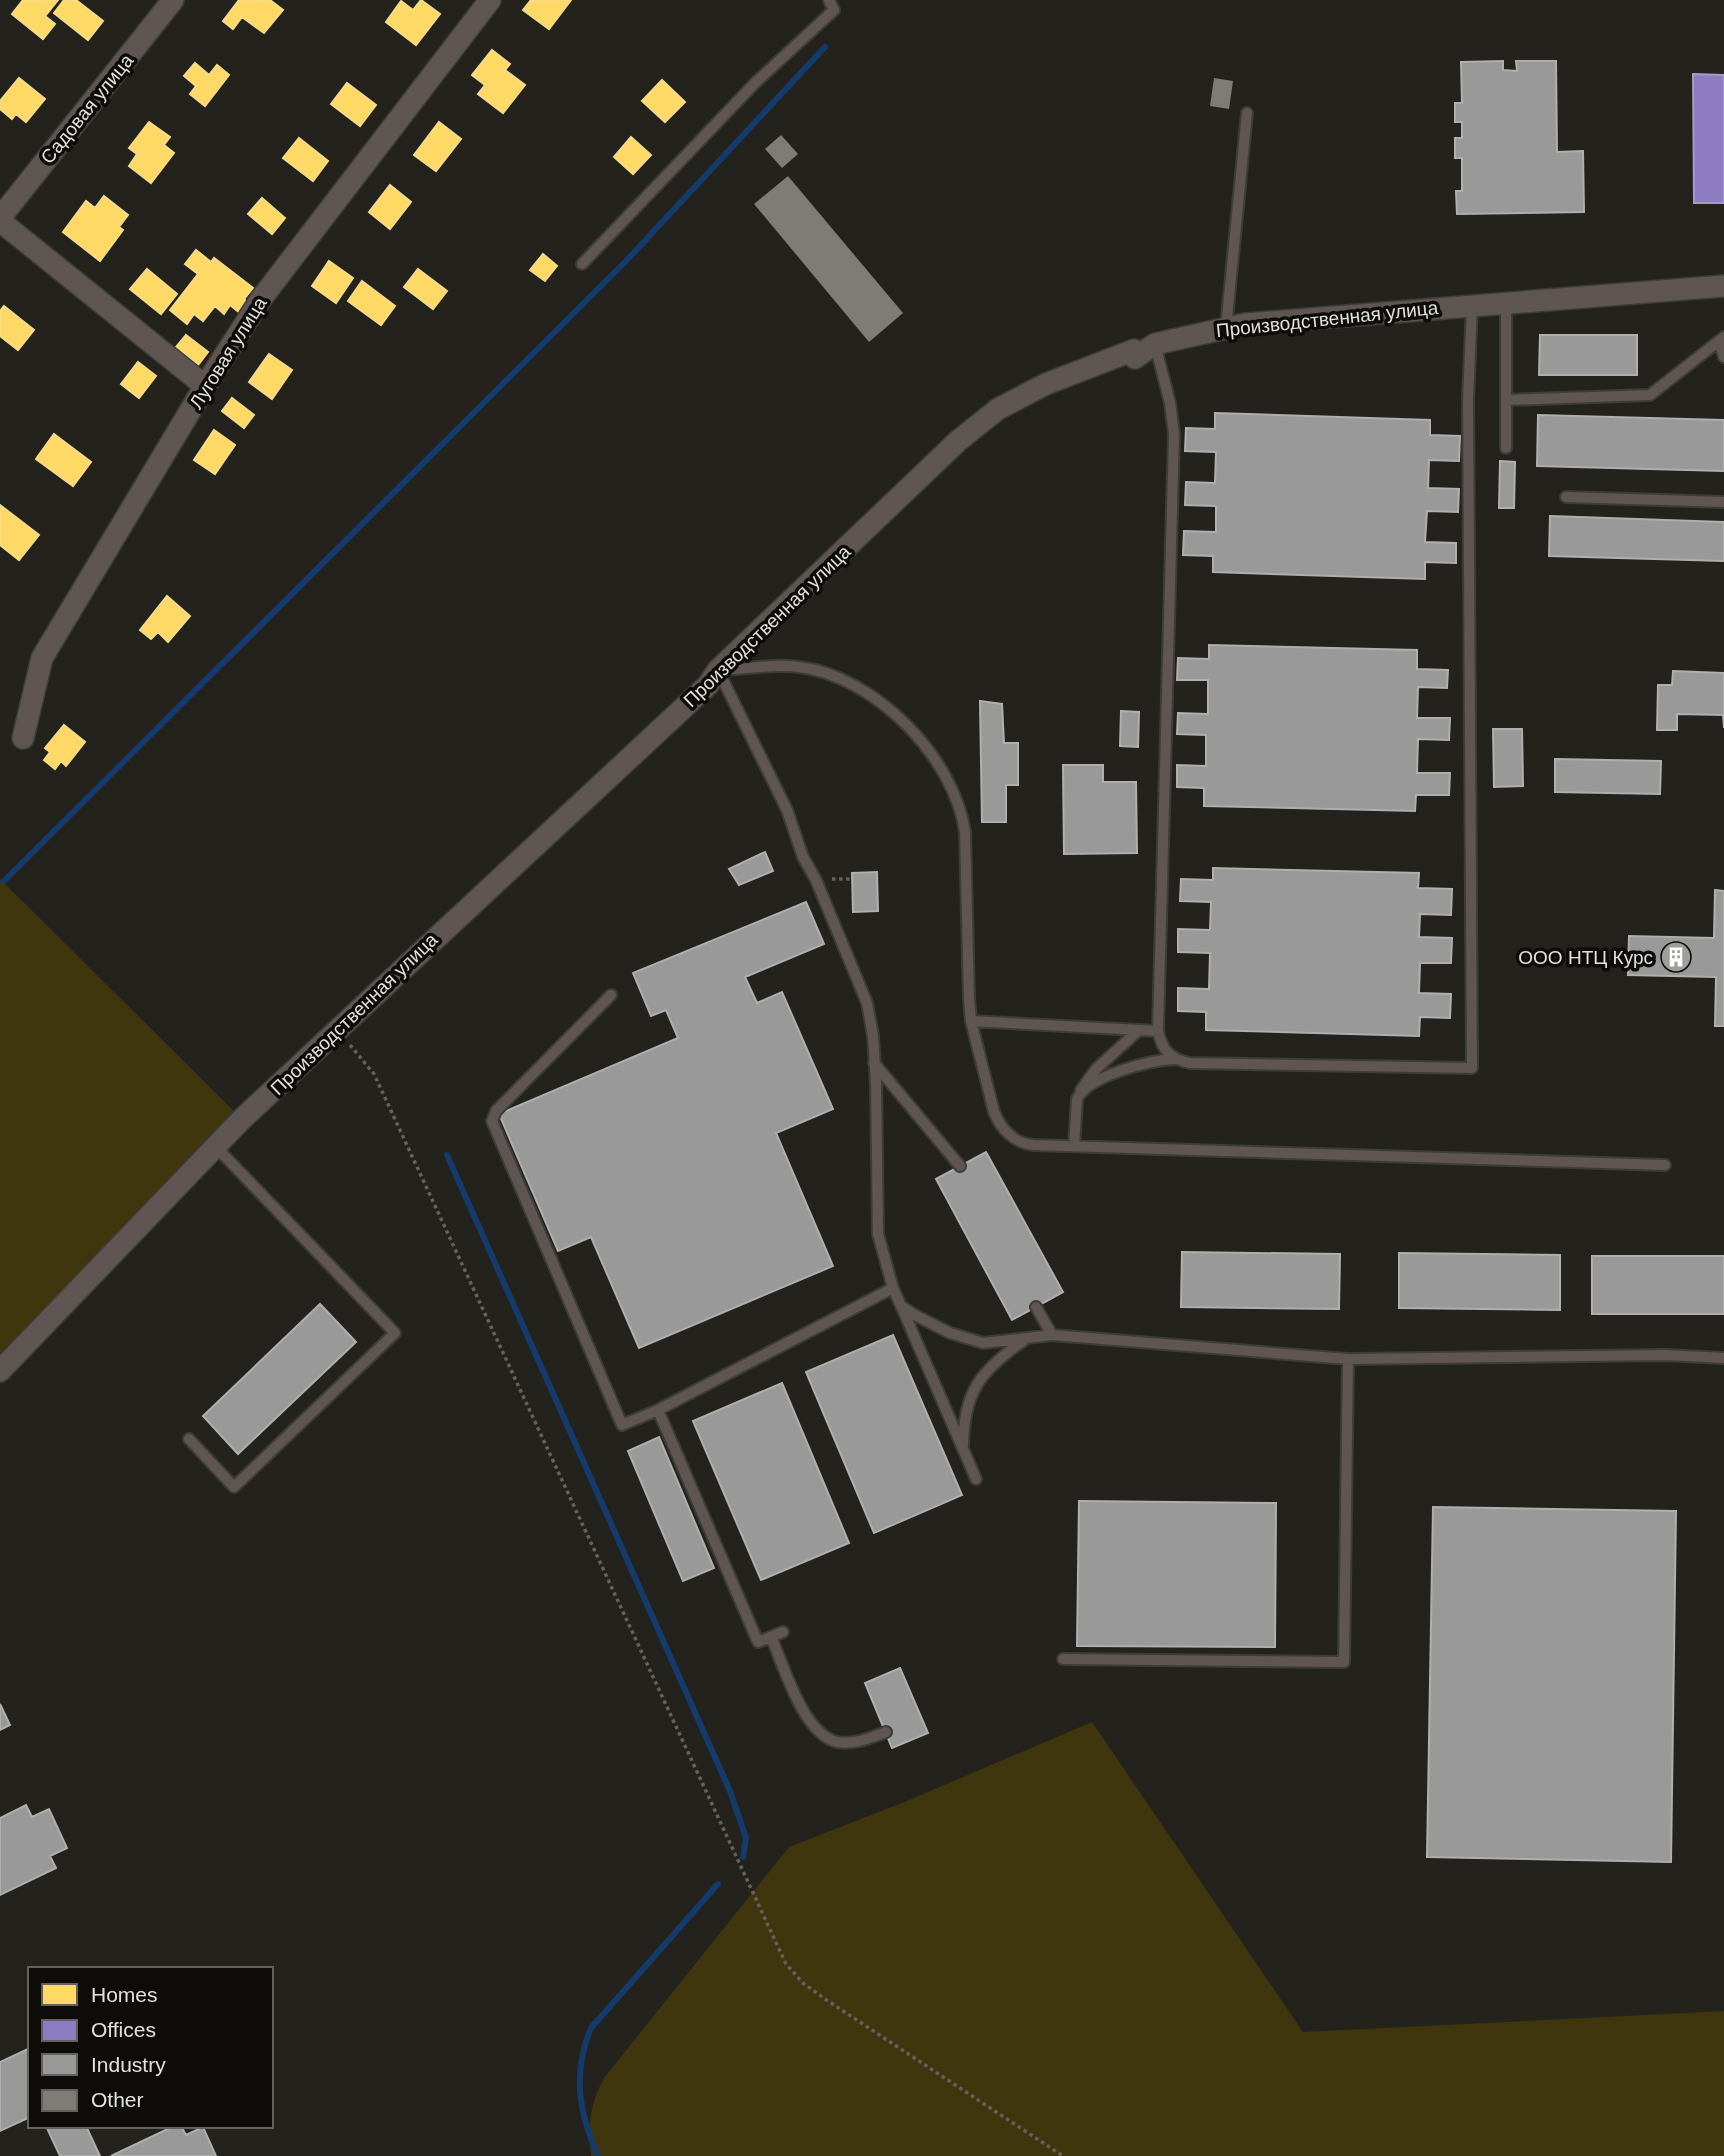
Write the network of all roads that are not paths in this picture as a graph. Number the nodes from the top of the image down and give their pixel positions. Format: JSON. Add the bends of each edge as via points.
{"nodes":[{"id":1,"x":173,"y":0,"type":"edge"},
{"id":2,"x":490,"y":0,"type":"edge"},
{"id":3,"x":829,"y":0,"type":"edge"},
{"id":4,"x":1247,"y":113,"type":"dead end"},
{"id":5,"x":0,"y":219,"type":"edge"},
{"id":6,"x":582,"y":264,"type":"dead end"},
{"id":7,"x":1724,"y":286,"type":"edge"},
{"id":8,"x":1506,"y":302,"type":"junction"},
{"id":9,"x":1472,"y":305,"type":"junction"},
{"id":10,"x":1226,"y":328,"type":"junction"},
{"id":11,"x":1721,"y":339,"type":"edge"},
{"id":12,"x":1155,"y":344,"type":"junction"},
{"id":13,"x":1724,"y":357,"type":"edge"},
{"id":14,"x":205,"y":386,"type":"junction"},
{"id":15,"x":1506,"y":400,"type":"junction"},
{"id":16,"x":1507,"y":448,"type":"dead end"},
{"id":17,"x":1566,"y":497,"type":"dead end"},
{"id":18,"x":1724,"y":502,"type":"edge"},
{"id":19,"x":718,"y":670,"type":"junction"},
{"id":20,"x":23,"y":738,"type":"dead end"},
{"id":21,"x":611,"y":995,"type":"dead end"},
{"id":22,"x":971,"y":1021,"type":"junction"},
{"id":23,"x":1139,"y":1030,"type":"junction"},
{"id":24,"x":1158,"y":1031,"type":"junction"},
{"id":25,"x":1176,"y":1059,"type":"junction"},
{"id":26,"x":874,"y":1063,"type":"junction"},
{"id":27,"x":1078,"y":1095,"type":"junction"},
{"id":28,"x":1074,"y":1146,"type":"junction"},
{"id":29,"x":216,"y":1147,"type":"junction"},
{"id":30,"x":960,"y":1166,"type":"dead end"},
{"id":31,"x":1665,"y":1166,"type":"dead end"},
{"id":32,"x":893,"y":1288,"type":"junction"},
{"id":33,"x":901,"y":1306,"type":"junction"},
{"id":34,"x":1036,"y":1307,"type":"dead end"},
{"id":35,"x":1052,"y":1335,"type":"junction"},
{"id":36,"x":1025,"y":1339,"type":"junction"},
{"id":37,"x":1724,"y":1358,"type":"edge"},
{"id":38,"x":1348,"y":1359,"type":"junction"},
{"id":39,"x":0,"y":1371,"type":"edge"},
{"id":40,"x":659,"y":1410,"type":"junction"},
{"id":41,"x":189,"y":1439,"type":"dead end"},
{"id":42,"x":962,"y":1450,"type":"junction"},
{"id":43,"x":976,"y":1479,"type":"dead end"},
{"id":44,"x":783,"y":1632,"type":"dead end"},
{"id":45,"x":771,"y":1637,"type":"junction"},
{"id":46,"x":1063,"y":1659,"type":"dead end"},
{"id":47,"x":886,"y":1732,"type":"dead end"}],
"edges":[{"from":1,"to":5,"type":"street","name":"Садовая улица"},
{"from":2,"to":14,"type":"street","name":"Луговая улица","via":[[261,299]]},
{"from":3,"to":6,"type":"lane","via":[[834,10],[755,83]]},
{"from":4,"to":10,"type":"lane"},
{"from":5,"to":14,"type":"street"},
{"from":7,"to":8,"type":"street","name":"Производственная улица"},
{"from":8,"to":9,"type":"street","name":"Производственная улица"},
{"from":8,"to":15,"type":"lane"},
{"from":9,"to":10,"type":"street","name":"Производственная улица"},
{"from":9,"to":25,"type":"lane","via":[[1468,400],[1472,1068],[1190,1063]]},
{"from":10,"to":12,"type":"street","name":"Производственная улица"},
{"from":11,"to":13,"type":"lane"},
{"from":11,"to":15,"type":"lane","via":[[1650,395]]},
{"from":12,"to":19,"type":"street","name":"Производственная улица","via":[[1135,358],[1134,350],[1092,365],[998,409],[958,441]]},
{"from":12,"to":24,"type":"lane","via":[[1174,434]]},
{"from":14,"to":20,"type":"street","name":"Луговая улица","via":[[42,658]]},
{"from":15,"to":16,"type":"lane"},
{"from":17,"to":18,"type":"lane"},
{"from":19,"to":22,"type":"lane","via":[[777,666],[823,671],[878,698],[918,738],[945,780],[964,822]]},
{"from":19,"to":26,"type":"lane","via":[[787,810],[858,979],[870,1021]]},
{"from":19,"to":29,"type":"street","name":"Производственная улица","via":[[708,685]]},
{"from":21,"to":40,"type":"lane","via":[[496,1111],[492,1123],[622,1425]]},
{"from":22,"to":23,"type":"lane"},
{"from":22,"to":28,"type":"lane","via":[[1000,1125],[1023,1143]]},
{"from":23,"to":24,"type":"lane"},
{"from":23,"to":27,"type":"lane","via":[[1091,1073]]},
{"from":24,"to":25,"type":"lane","via":[[1164,1049]]},
{"from":25,"to":27,"type":"lane","via":[[1132,1068]]},
{"from":26,"to":30,"type":"lane"},
{"from":26,"to":32,"type":"lane","via":[[878,1234]]},
{"from":27,"to":28,"type":"lane"},
{"from":28,"to":31,"type":"lane"},
{"from":29,"to":39,"type":"street","name":"Производственная улица"},
{"from":29,"to":41,"type":"lane","via":[[395,1333],[234,1487]]},
{"from":32,"to":33,"type":"lane"},
{"from":32,"to":40,"type":"lane"},
{"from":33,"to":36,"type":"lane","via":[[966,1339],[983,1343]]},
{"from":33,"to":42,"type":"lane"},
{"from":34,"to":35,"type":"lane"},
{"from":35,"to":36,"type":"lane"},
{"from":35,"to":38,"type":"lane"},
{"from":36,"to":42,"type":"lane","via":[[996,1362],[971,1393],[963,1418]]},
{"from":37,"to":38,"type":"lane"},
{"from":38,"to":46,"type":"lane","via":[[1344,1662]]},
{"from":40,"to":45,"type":"lane","via":[[758,1642]]},
{"from":42,"to":43,"type":"lane"},
{"from":44,"to":45,"type":"lane"},
{"from":45,"to":47,"type":"lane","via":[[801,1705],[818,1731],[845,1743]]}]}
